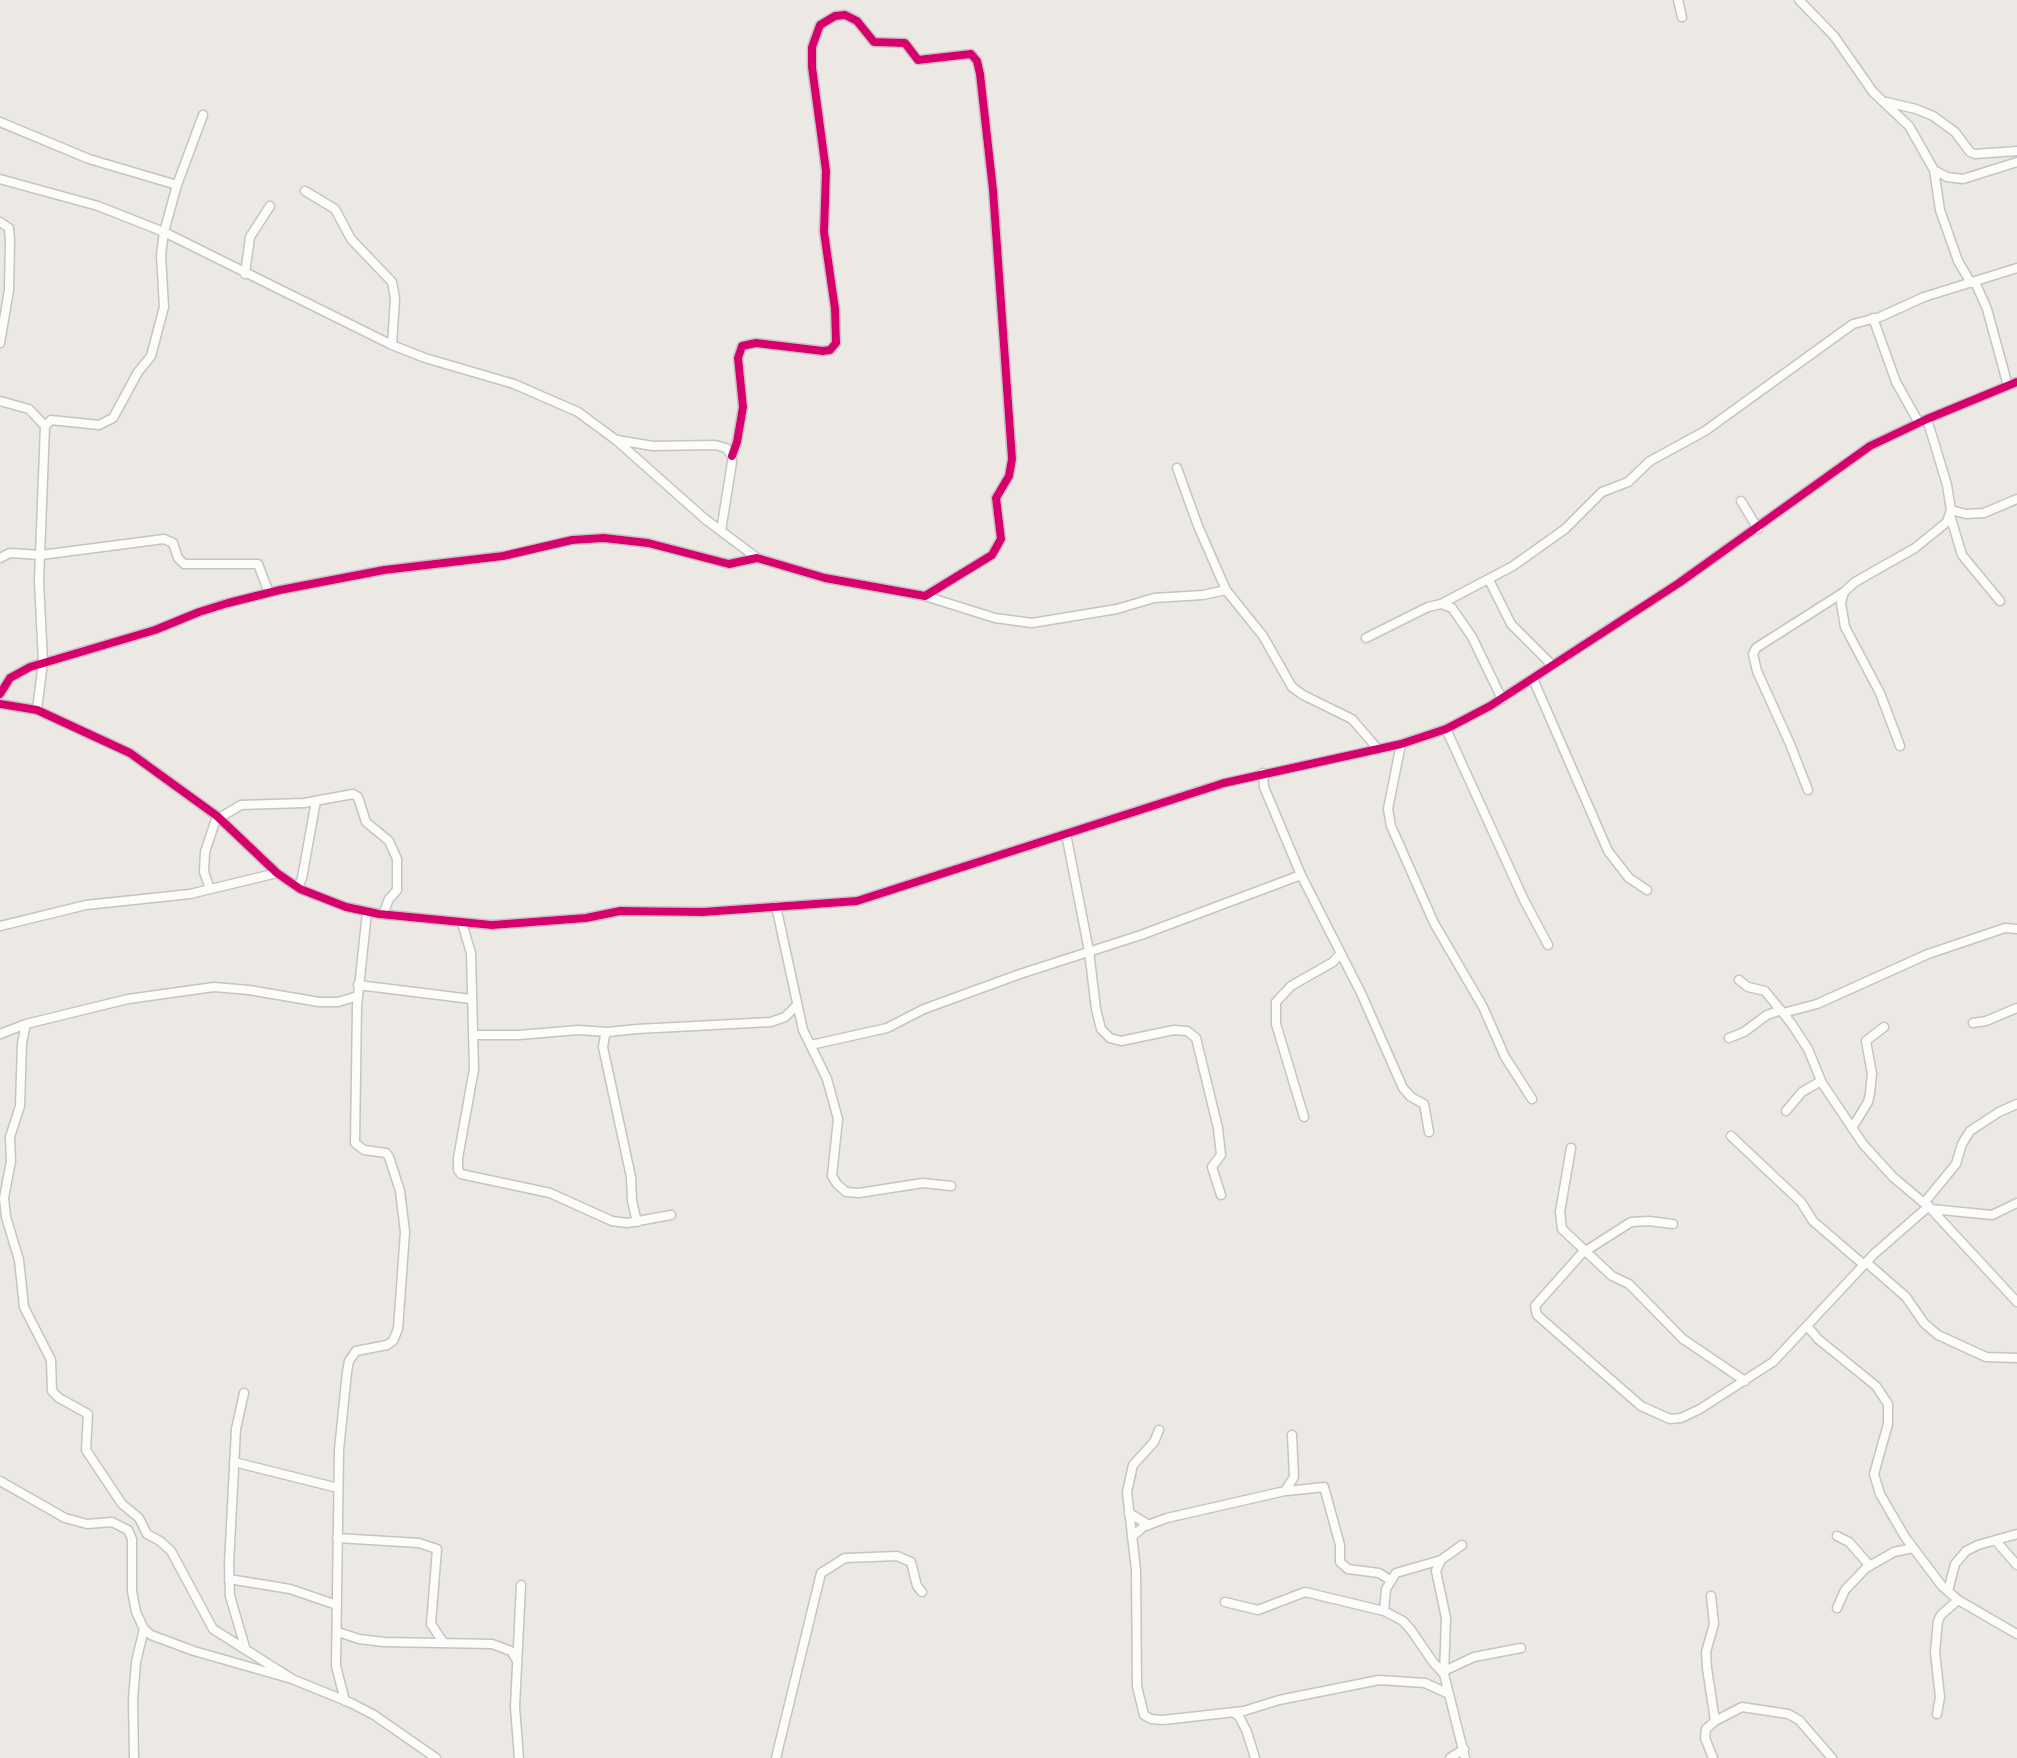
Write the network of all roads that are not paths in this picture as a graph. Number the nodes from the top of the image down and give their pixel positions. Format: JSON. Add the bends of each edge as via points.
{"nodes":[{"id":1,"x":1678,"y":0,"type":"edge"},
{"id":2,"x":1799,"y":0,"type":"edge"},
{"id":3,"x":1682,"y":17,"type":"dead end"},
{"id":4,"x":1886,"y":102,"type":"junction"},
{"id":5,"x":203,"y":115,"type":"dead end"},
{"id":6,"x":0,"y":122,"type":"edge"},
{"id":7,"x":2017,"y":151,"type":"edge"},
{"id":8,"x":2017,"y":162,"type":"edge"},
{"id":9,"x":1934,"y":170,"type":"junction"},
{"id":10,"x":0,"y":179,"type":"edge"},
{"id":11,"x":177,"y":184,"type":"junction"},
{"id":12,"x":305,"y":191,"type":"dead end"},
{"id":13,"x":270,"y":206,"type":"dead end"},
{"id":14,"x":0,"y":222,"type":"edge"},
{"id":15,"x":164,"y":232,"type":"junction"},
{"id":16,"x":2017,"y":268,"type":"edge"},
{"id":17,"x":244,"y":274,"type":"junction"},
{"id":18,"x":1973,"y":283,"type":"junction"},
{"id":19,"x":1873,"y":318,"type":"junction"},
{"id":20,"x":1,"y":338,"type":"edge"},
{"id":21,"x":392,"y":345,"type":"junction"},
{"id":22,"x":2017,"y":382,"type":"edge"},
{"id":23,"x":2008,"y":386,"type":"junction"},
{"id":24,"x":0,"y":400,"type":"edge"},
{"id":25,"x":1923,"y":421,"type":"junction"},
{"id":26,"x":45,"y":426,"type":"junction"},
{"id":27,"x":616,"y":440,"type":"junction"},
{"id":28,"x":732,"y":456,"type":"junction"},
{"id":29,"x":1177,"y":468,"type":"dead end"},
{"id":30,"x":2017,"y":500,"type":"edge"},
{"id":31,"x":1741,"y":501,"type":"dead end"},
{"id":32,"x":1950,"y":512,"type":"junction"},
{"id":33,"x":1758,"y":529,"type":"junction"},
{"id":34,"x":721,"y":531,"type":"junction"},
{"id":35,"x":41,"y":555,"type":"junction"},
{"id":36,"x":0,"y":558,"type":"edge"},
{"id":37,"x":757,"y":558,"type":"junction"},
{"id":38,"x":1489,"y":580,"type":"junction"},
{"id":39,"x":1226,"y":590,"type":"junction"},
{"id":40,"x":1844,"y":592,"type":"junction"},
{"id":41,"x":269,"y":593,"type":"junction"},
{"id":42,"x":925,"y":596,"type":"junction"},
{"id":43,"x":2000,"y":601,"type":"dead end"},
{"id":44,"x":1441,"y":604,"type":"junction"},
{"id":45,"x":1366,"y":638,"type":"dead end"},
{"id":46,"x":42,"y":662,"type":"junction"},
{"id":47,"x":1552,"y":665,"type":"junction"},
{"id":48,"x":1533,"y":679,"type":"junction"},
{"id":49,"x":0,"y":694,"type":"edge"},
{"id":50,"x":1502,"y":699,"type":"junction"},
{"id":51,"x":0,"y":704,"type":"edge"},
{"id":52,"x":38,"y":710,"type":"junction"},
{"id":53,"x":1446,"y":729,"type":"junction"},
{"id":54,"x":1401,"y":744,"type":"junction"},
{"id":55,"x":1900,"y":746,"type":"dead end"},
{"id":56,"x":1377,"y":748,"type":"junction"},
{"id":57,"x":1263,"y":773,"type":"junction"},
{"id":58,"x":1808,"y":790,"type":"dead end"},
{"id":59,"x":316,"y":801,"type":"junction"},
{"id":60,"x":218,"y":817,"type":"junction"},
{"id":61,"x":1066,"y":834,"type":"junction"},
{"id":62,"x":278,"y":873,"type":"junction"},
{"id":63,"x":1301,"y":875,"type":"junction"},
{"id":64,"x":298,"y":888,"type":"junction"},
{"id":65,"x":210,"y":889,"type":"junction"},
{"id":66,"x":1647,"y":890,"type":"dead end"},
{"id":67,"x":776,"y":906,"type":"junction"},
{"id":68,"x":367,"y":912,"type":"junction"},
{"id":69,"x":384,"y":914,"type":"junction"},
{"id":70,"x":462,"y":923,"type":"junction"},
{"id":71,"x":0,"y":927,"type":"edge"},
{"id":72,"x":2017,"y":929,"type":"edge"},
{"id":73,"x":1548,"y":945,"type":"dead end"},
{"id":74,"x":1089,"y":951,"type":"junction"},
{"id":75,"x":1340,"y":954,"type":"junction"},
{"id":76,"x":1739,"y":980,"type":"dead end"},
{"id":77,"x":358,"y":986,"type":"junction"},
{"id":78,"x":358,"y":996,"type":"junction"},
{"id":79,"x":471,"y":999,"type":"junction"},
{"id":80,"x":796,"y":1006,"type":"junction"},
{"id":81,"x":2017,"y":1008,"type":"edge"},
{"id":82,"x":1782,"y":1012,"type":"junction"},
{"id":83,"x":1973,"y":1023,"type":"dead end"},
{"id":84,"x":26,"y":1024,"type":"junction"},
{"id":85,"x":1884,"y":1027,"type":"dead end"},
{"id":86,"x":591,"y":1031,"type":"junction"},
{"id":87,"x":608,"y":1032,"type":"junction"},
{"id":88,"x":0,"y":1034,"type":"edge"},
{"id":89,"x":475,"y":1035,"type":"junction"},
{"id":90,"x":1729,"y":1038,"type":"dead end"},
{"id":91,"x":811,"y":1045,"type":"junction"},
{"id":92,"x":603,"y":1047,"type":"junction"},
{"id":93,"x":1821,"y":1081,"type":"junction"},
{"id":94,"x":1532,"y":1099,"type":"dead end"},
{"id":95,"x":2017,"y":1104,"type":"edge"},
{"id":96,"x":1786,"y":1111,"type":"dead end"},
{"id":97,"x":1304,"y":1117,"type":"dead end"},
{"id":98,"x":1852,"y":1128,"type":"junction"},
{"id":99,"x":1429,"y":1132,"type":"dead end"},
{"id":100,"x":1731,"y":1136,"type":"dead end"},
{"id":101,"x":1570,"y":1148,"type":"dead end"},
{"id":102,"x":0,"y":1175,"type":"edge"},
{"id":103,"x":7,"y":1185,"type":"junction"},
{"id":104,"x":951,"y":1186,"type":"dead end"},
{"id":105,"x":1221,"y":1195,"type":"dead end"},
{"id":106,"x":2017,"y":1203,"type":"edge"},
{"id":107,"x":1928,"y":1206,"type":"junction"},
{"id":108,"x":671,"y":1215,"type":"dead end"},
{"id":109,"x":637,"y":1222,"type":"junction"},
{"id":110,"x":1673,"y":1224,"type":"dead end"},
{"id":111,"x":1583,"y":1252,"type":"junction"},
{"id":112,"x":1865,"y":1264,"type":"junction"},
{"id":113,"x":2017,"y":1302,"type":"edge"},
{"id":114,"x":1808,"y":1327,"type":"junction"},
{"id":115,"x":2017,"y":1358,"type":"edge"},
{"id":116,"x":1745,"y":1381,"type":"junction"},
{"id":117,"x":244,"y":1393,"type":"dead end"},
{"id":118,"x":1159,"y":1430,"type":"dead end"},
{"id":119,"x":1292,"y":1435,"type":"dead end"},
{"id":120,"x":234,"y":1462,"type":"junction"},
{"id":121,"x":0,"y":1481,"type":"edge"},
{"id":122,"x":338,"y":1488,"type":"junction"},
{"id":123,"x":1285,"y":1491,"type":"junction"},
{"id":124,"x":1129,"y":1513,"type":"junction"},
{"id":125,"x":1149,"y":1525,"type":"junction"},
{"id":126,"x":2017,"y":1534,"type":"edge"},
{"id":127,"x":1837,"y":1536,"type":"dead end"},
{"id":128,"x":1132,"y":1537,"type":"junction"},
{"id":129,"x":337,"y":1538,"type":"junction"},
{"id":130,"x":1996,"y":1541,"type":"junction"},
{"id":131,"x":1462,"y":1545,"type":"dead end"},
{"id":132,"x":1913,"y":1548,"type":"junction"},
{"id":133,"x":1441,"y":1560,"type":"junction"},
{"id":134,"x":2017,"y":1565,"type":"edge"},
{"id":135,"x":1870,"y":1566,"type":"junction"},
{"id":136,"x":229,"y":1579,"type":"junction"},
{"id":137,"x":1390,"y":1580,"type":"junction"},
{"id":138,"x":520,"y":1585,"type":"dead end"},
{"id":139,"x":1948,"y":1591,"type":"junction"},
{"id":140,"x":922,"y":1592,"type":"dead end"},
{"id":141,"x":1711,"y":1596,"type":"dead end"},
{"id":142,"x":1958,"y":1600,"type":"junction"},
{"id":143,"x":1225,"y":1602,"type":"dead end"},
{"id":144,"x":337,"y":1605,"type":"junction"},
{"id":145,"x":1837,"y":1608,"type":"dead end"},
{"id":146,"x":1384,"y":1611,"type":"junction"},
{"id":147,"x":144,"y":1629,"type":"junction"},
{"id":148,"x":338,"y":1632,"type":"junction"},
{"id":149,"x":2017,"y":1635,"type":"edge"},
{"id":150,"x":443,"y":1642,"type":"junction"},
{"id":151,"x":1521,"y":1648,"type":"dead end"},
{"id":152,"x":247,"y":1650,"type":"junction"},
{"id":153,"x":516,"y":1659,"type":"junction"},
{"id":154,"x":1444,"y":1672,"type":"junction"},
{"id":155,"x":292,"y":1679,"type":"junction"},
{"id":156,"x":1449,"y":1694,"type":"junction"},
{"id":157,"x":345,"y":1701,"type":"junction"},
{"id":158,"x":1234,"y":1713,"type":"junction"},
{"id":159,"x":1937,"y":1714,"type":"dead end"},
{"id":160,"x":1715,"y":1720,"type":"junction"},
{"id":161,"x":1465,"y":1753,"type":"edge"},
{"id":162,"x":134,"y":1758,"type":"edge"},
{"id":163,"x":436,"y":1758,"type":"edge"},
{"id":164,"x":519,"y":1758,"type":"edge"},
{"id":165,"x":776,"y":1758,"type":"edge"},
{"id":166,"x":1255,"y":1758,"type":"edge"},
{"id":167,"x":1450,"y":1758,"type":"edge"},
{"id":168,"x":1713,"y":1758,"type":"edge"},
{"id":169,"x":1832,"y":1758,"type":"edge"}],
"edges":[{"from":1,"to":3,"type":"street"},
{"from":2,"to":4,"type":"street","via":[[1834,36],[1864,80]]},
{"from":4,"to":7,"type":"street","via":[[1933,116],[1975,154]]},
{"from":4,"to":9,"type":"street","via":[[1909,126]]},
{"from":5,"to":11,"type":"street"},
{"from":6,"to":11,"type":"street","via":[[89,159]]},
{"from":8,"to":9,"type":"street","via":[[1963,179]]},
{"from":9,"to":18,"type":"street","via":[[1940,210],[1954,250]]},
{"from":10,"to":15,"type":"street","via":[[98,206]]},
{"from":11,"to":15,"type":"street"},
{"from":12,"to":21,"type":"street","via":[[335,209],[351,239],[392,282]]},
{"from":13,"to":17,"type":"street","via":[[250,237]]},
{"from":14,"to":20,"type":"street","via":[[9,228],[10,242],[9,290]]},
{"from":15,"to":17,"type":"street"},
{"from":15,"to":26,"type":"street","via":[[163,319],[151,356],[118,410],[113,418],[99,425],[51,420]]},
{"from":16,"to":18,"type":"street"},
{"from":17,"to":21,"type":"street"},
{"from":18,"to":19,"type":"street"},
{"from":18,"to":23,"type":"street","via":[[1987,309]]},
{"from":19,"to":25,"type":"street","via":[[1896,382]]},
{"from":19,"to":38,"type":"street","via":[[1846,329],[1705,431],[1650,461],[1628,482],[1602,492],[1565,529]]},
{"from":21,"to":27,"type":"street","via":[[523,388],[578,412]]},
{"from":22,"to":23,"type":"street"},
{"from":23,"to":25,"type":"street"},
{"from":24,"to":26,"type":"street","via":[[29,409]]},
{"from":25,"to":32,"type":"street","via":[[1947,485]]},
{"from":25,"to":33,"type":"street","via":[[1844,463]]},
{"from":26,"to":35,"type":"street"},
{"from":27,"to":28,"type":"street","via":[[674,447],[715,445],[726,448]]},
{"from":27,"to":34,"type":"street"},
{"from":28,"to":34,"type":"street"},
{"from":28,"to":42,"type":"street","via":[[743,406],[738,358],[742,346],[756,343],[823,351],[836,343],[824,232],[826,171],[812,68],[812,47],[820,25],[845,15],[857,21],[874,42],[905,43],[918,60],[971,54],[980,74],[993,190],[1012,459],[1009,476],[996,498],[1000,546],[992,555]]},
{"from":29,"to":39,"type":"street"},
{"from":30,"to":32,"type":"street","via":[[1984,513]]},
{"from":31,"to":33,"type":"street"},
{"from":32,"to":40,"type":"street","via":[[1938,532]]},
{"from":32,"to":43,"type":"street","via":[[1962,555]]},
{"from":33,"to":47,"type":"street"},
{"from":34,"to":37,"type":"street"},
{"from":35,"to":36,"type":"street","via":[[10,554]]},
{"from":35,"to":41,"type":"street","via":[[169,539],[184,564],[258,564]]},
{"from":35,"to":46,"type":"street"},
{"from":37,"to":41,"type":"street","via":[[721,563],[648,543],[594,538],[503,556],[384,570]]},
{"from":37,"to":42,"type":"street","via":[[825,578]]},
{"from":38,"to":44,"type":"street"},
{"from":38,"to":47,"type":"street","via":[[1520,637]]},
{"from":39,"to":42,"type":"street","via":[[1154,598],[1117,609],[1032,623],[995,618]]},
{"from":39,"to":56,"type":"street","via":[[1263,636],[1292,687],[1352,719]]},
{"from":40,"to":55,"type":"street","via":[[1841,603],[1845,627],[1880,693]]},
{"from":40,"to":58,"type":"street","via":[[1756,648],[1753,654]]},
{"from":41,"to":46,"type":"street"},
{"from":44,"to":45,"type":"street"},
{"from":44,"to":50,"type":"street","via":[[1461,617]]},
{"from":46,"to":49,"type":"street","via":[[17,673]]},
{"from":46,"to":52,"type":"street"},
{"from":47,"to":48,"type":"street"},
{"from":48,"to":50,"type":"street"},
{"from":48,"to":66,"type":"street","via":[[1608,851],[1623,873]]},
{"from":50,"to":53,"type":"street"},
{"from":51,"to":52,"type":"street"},
{"from":52,"to":60,"type":"street","via":[[130,753]]},
{"from":53,"to":54,"type":"street"},
{"from":53,"to":73,"type":"street"},
{"from":54,"to":56,"type":"street"},
{"from":54,"to":94,"type":"street","via":[[1388,809],[1391,826],[1434,923],[1483,1007],[1505,1057]]},
{"from":56,"to":57,"type":"street"},
{"from":57,"to":61,"type":"street"},
{"from":57,"to":63,"type":"street","via":[[1264,787]]},
{"from":59,"to":60,"type":"street","via":[[241,805]]},
{"from":59,"to":64,"type":"street"},
{"from":59,"to":69,"type":"street","via":[[353,794],[358,797],[366,822],[388,842],[397,859],[399,882]]},
{"from":60,"to":62,"type":"street"},
{"from":60,"to":65,"type":"street","via":[[205,852],[204,872]]},
{"from":61,"to":67,"type":"street","via":[[869,898]]},
{"from":61,"to":74,"type":"street"},
{"from":62,"to":64,"type":"street"},
{"from":62,"to":65,"type":"street"},
{"from":63,"to":74,"type":"street","via":[[1188,919]]},
{"from":63,"to":75,"type":"street"},
{"from":64,"to":68,"type":"street"},
{"from":65,"to":71,"type":"street","via":[[86,905]]},
{"from":67,"to":70,"type":"street","via":[[703,912],[620,911],[519,924]]},
{"from":67,"to":80,"type":"street"},
{"from":68,"to":69,"type":"street"},
{"from":68,"to":77,"type":"street"},
{"from":69,"to":70,"type":"street"},
{"from":70,"to":79,"type":"street","via":[[471,952]]},
{"from":72,"to":82,"type":"street","via":[[2005,928],[1928,954],[1817,1004]]},
{"from":74,"to":91,"type":"street","via":[[938,1004],[878,1030]]},
{"from":74,"to":105,"type":"street","via":[[1096,1010],[1105,1034],[1121,1041],[1187,1030],[1196,1038],[1218,1128],[1221,1155],[1212,1167]]},
{"from":75,"to":97,"type":"street","via":[[1291,986],[1276,1002],[1276,1024]]},
{"from":75,"to":99,"type":"street","via":[[1403,1088],[1424,1104]]},
{"from":76,"to":82,"type":"street","via":[[1765,991]]},
{"from":77,"to":78,"type":"street"},
{"from":77,"to":79,"type":"street"},
{"from":78,"to":84,"type":"street","via":[[319,1002],[214,987],[128,999]]},
{"from":78,"to":122,"type":"street","via":[[355,1143],[364,1150],[386,1153],[389,1157],[400,1191],[405,1232],[393,1341],[383,1347],[356,1351],[349,1361]]},
{"from":79,"to":89,"type":"street"},
{"from":80,"to":87,"type":"street","via":[[785,1017],[771,1022]]},
{"from":80,"to":91,"type":"street"},
{"from":81,"to":83,"type":"street"},
{"from":82,"to":90,"type":"street","via":[[1767,1015]]},
{"from":82,"to":93,"type":"street","via":[[1808,1049]]},
{"from":84,"to":88,"type":"street"},
{"from":84,"to":103,"type":"street","via":[[20,1106],[10,1137]]},
{"from":85,"to":98,"type":"street","via":[[1866,1041],[1872,1074],[1870,1093]]},
{"from":86,"to":87,"type":"street"},
{"from":86,"to":89,"type":"street"},
{"from":86,"to":92,"type":"street"},
{"from":87,"to":92,"type":"street"},
{"from":89,"to":109,"type":"street","via":[[472,1089],[456,1165],[461,1174],[550,1193],[598,1216]]},
{"from":91,"to":104,"type":"street","via":[[832,1093],[838,1119],[832,1176],[837,1184],[846,1192],[859,1193],[923,1183]]},
{"from":92,"to":109,"type":"street"},
{"from":93,"to":96,"type":"street","via":[[1802,1092]]},
{"from":93,"to":98,"type":"street"},
{"from":95,"to":107,"type":"street","via":[[1970,1131],[1956,1164]]},
{"from":98,"to":107,"type":"street","via":[[1882,1167]]},
{"from":100,"to":112,"type":"street","via":[[1801,1202],[1813,1221]]},
{"from":101,"to":111,"type":"street","via":[[1562,1230]]},
{"from":102,"to":103,"type":"street"},
{"from":103,"to":152,"type":"street","via":[[6,1217],[19,1260],[24,1307],[51,1360],[52,1391],[88,1414],[86,1446],[104,1479],[122,1504],[139,1518],[147,1534],[171,1551],[213,1629]]},
{"from":106,"to":107,"type":"street","via":[[1992,1215]]},
{"from":107,"to":112,"type":"street"},
{"from":107,"to":113,"type":"street"},
{"from":108,"to":109,"type":"street"},
{"from":110,"to":111,"type":"street","via":[[1631,1222]]},
{"from":111,"to":116,"type":"street","via":[[1612,1276],[1629,1284],[1683,1339]]},
{"from":111,"to":116,"type":"street","via":[[1535,1306],[1535,1311],[1641,1406],[1659,1416],[1682,1418]]},
{"from":112,"to":114,"type":"street"},
{"from":112,"to":115,"type":"street","via":[[1906,1297],[1938,1335],[1986,1357]]},
{"from":114,"to":116,"type":"street","via":[[1773,1362]]},
{"from":114,"to":132,"type":"street","via":[[1876,1386],[1888,1404],[1888,1424],[1874,1474],[1880,1494]]},
{"from":117,"to":120,"type":"street"},
{"from":118,"to":124,"type":"street","via":[[1130,1473]]},
{"from":119,"to":123,"type":"street","via":[[1294,1477]]},
{"from":120,"to":122,"type":"street"},
{"from":120,"to":136,"type":"street"},
{"from":121,"to":147,"type":"street","via":[[66,1518],[87,1524],[116,1522],[128,1530],[132,1539],[132,1591]]},
{"from":122,"to":129,"type":"street"},
{"from":123,"to":125,"type":"street","via":[[1248,1497]]},
{"from":123,"to":137,"type":"street","via":[[1324,1487],[1343,1566],[1379,1573]]},
{"from":124,"to":125,"type":"street"},
{"from":124,"to":128,"type":"street"},
{"from":125,"to":128,"type":"street"},
{"from":126,"to":130,"type":"street"},
{"from":127,"to":135,"type":"street","via":[[1849,1542]]},
{"from":128,"to":158,"type":"street","via":[[1137,1686],[1144,1715],[1163,1720]]},
{"from":129,"to":144,"type":"street"},
{"from":129,"to":150,"type":"street","via":[[419,1544],[437,1549],[431,1624]]},
{"from":130,"to":134,"type":"street"},
{"from":130,"to":139,"type":"street","via":[[1978,1545],[1960,1557]]},
{"from":131,"to":133,"type":"street"},
{"from":132,"to":135,"type":"street","via":[[1894,1552]]},
{"from":132,"to":139,"type":"street"},
{"from":133,"to":137,"type":"street","via":[[1402,1570]]},
{"from":133,"to":154,"type":"street","via":[[1436,1571],[1446,1618]]},
{"from":135,"to":145,"type":"street","via":[[1845,1590]]},
{"from":136,"to":144,"type":"street","via":[[290,1589]]},
{"from":136,"to":152,"type":"street","via":[[237,1626]]},
{"from":137,"to":146,"type":"street"},
{"from":138,"to":153,"type":"street"},
{"from":139,"to":142,"type":"street"},
{"from":140,"to":165,"type":"street","via":[[911,1562],[897,1556],[845,1558],[821,1573]]},
{"from":141,"to":160,"type":"street","via":[[1714,1624],[1706,1660]]},
{"from":142,"to":149,"type":"street"},
{"from":142,"to":159,"type":"street","via":[[1938,1621]]},
{"from":143,"to":146,"type":"street","via":[[1258,1610],[1305,1592]]},
{"from":144,"to":148,"type":"street"},
{"from":146,"to":154,"type":"street","via":[[1407,1626],[1432,1662]]},
{"from":147,"to":155,"type":"street","via":[[167,1642]]},
{"from":147,"to":162,"type":"street","via":[[133,1700]]},
{"from":148,"to":150,"type":"street","via":[[384,1642]]},
{"from":148,"to":157,"type":"street","via":[[336,1666]]},
{"from":150,"to":153,"type":"street","via":[[492,1644],[510,1651]]},
{"from":151,"to":154,"type":"street","via":[[1484,1654]]},
{"from":152,"to":155,"type":"street"},
{"from":153,"to":164,"type":"street"},
{"from":154,"to":156,"type":"street"},
{"from":155,"to":157,"type":"street"},
{"from":156,"to":158,"type":"street","via":[[1425,1683],[1379,1680]]},
{"from":156,"to":161,"type":"street"},
{"from":157,"to":163,"type":"street","via":[[374,1715]]},
{"from":158,"to":166,"type":"street","via":[[1245,1726]]},
{"from":160,"to":168,"type":"street","via":[[1706,1729],[1705,1738]]},
{"from":160,"to":169,"type":"street","via":[[1740,1707],[1788,1714],[1799,1720]]},
{"from":161,"to":167,"type":"street"}]}
